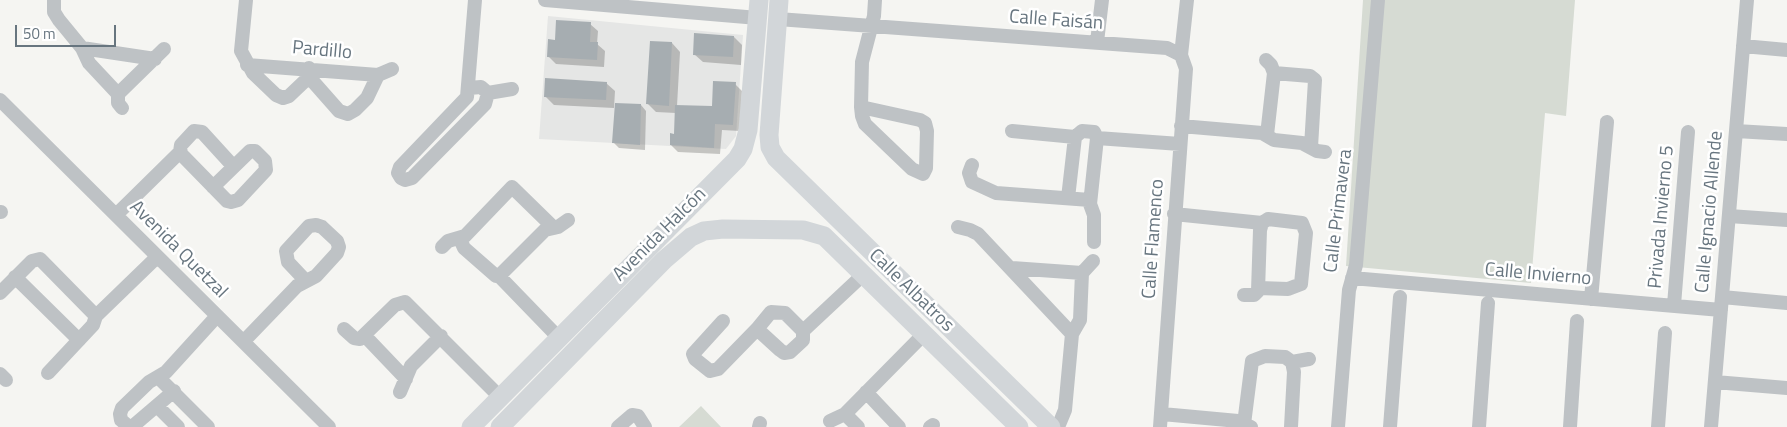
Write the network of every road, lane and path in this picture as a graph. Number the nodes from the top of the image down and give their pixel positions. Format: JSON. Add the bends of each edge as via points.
{"nodes":[{"id":1,"x":54,"y":0,"type":"edge"},
{"id":2,"x":246,"y":0,"type":"edge"},
{"id":3,"x":475,"y":0,"type":"edge"},
{"id":4,"x":545,"y":0,"type":"edge"},
{"id":5,"x":779,"y":0,"type":"edge"},
{"id":6,"x":875,"y":0,"type":"edge"},
{"id":7,"x":1102,"y":0,"type":"edge"},
{"id":8,"x":1187,"y":0,"type":"edge"},
{"id":9,"x":1378,"y":0,"type":"edge"},
{"id":10,"x":1747,"y":0,"type":"edge"},
{"id":11,"x":610,"y":3,"type":"edge"},
{"id":12,"x":758,"y":9,"type":"edge"},
{"id":13,"x":778,"y":19,"type":"junction"},
{"id":14,"x":871,"y":26,"type":"junction"},
{"id":15,"x":1097,"y":42,"type":"junction"},
{"id":16,"x":1743,"y":46,"type":"junction"},
{"id":17,"x":82,"y":48,"type":"junction"},
{"id":18,"x":164,"y":48,"type":"dead end"},
{"id":19,"x":1787,"y":50,"type":"edge"},
{"id":20,"x":1181,"y":55,"type":"junction"},
{"id":21,"x":155,"y":59,"type":"junction"},
{"id":22,"x":1266,"y":60,"type":"dead end"},
{"id":23,"x":248,"y":65,"type":"junction"},
{"id":24,"x":392,"y":69,"type":"dead end"},
{"id":25,"x":308,"y":72,"type":"junction"},
{"id":26,"x":1274,"y":73,"type":"junction"},
{"id":27,"x":378,"y":75,"type":"junction"},
{"id":28,"x":469,"y":88,"type":"junction"},
{"id":29,"x":512,"y":89,"type":"dead end"},
{"id":30,"x":488,"y":93,"type":"junction"},
{"id":31,"x":118,"y":94,"type":"junction"},
{"id":32,"x":0,"y":100,"type":"edge"},
{"id":33,"x":861,"y":107,"type":"junction"},
{"id":34,"x":122,"y":108,"type":"dead end"},
{"id":35,"x":1608,"y":122,"type":"dead end"},
{"id":36,"x":1181,"y":126,"type":"junction"},
{"id":37,"x":1012,"y":131,"type":"dead end"},
{"id":38,"x":1736,"y":131,"type":"junction"},
{"id":39,"x":1688,"y":132,"type":"dead end"},
{"id":40,"x":1787,"y":134,"type":"edge"},
{"id":41,"x":1267,"y":135,"type":"junction"},
{"id":42,"x":1075,"y":137,"type":"junction"},
{"id":43,"x":1097,"y":138,"type":"junction"},
{"id":44,"x":1180,"y":144,"type":"junction"},
{"id":45,"x":1311,"y":147,"type":"junction"},
{"id":46,"x":180,"y":152,"type":"junction"},
{"id":47,"x":1325,"y":152,"type":"dead end"},
{"id":48,"x":773,"y":154,"type":"junction"},
{"id":49,"x":737,"y":159,"type":"junction"},
{"id":50,"x":233,"y":166,"type":"junction"},
{"id":51,"x":972,"y":166,"type":"dead end"},
{"id":52,"x":214,"y":187,"type":"junction"},
{"id":53,"x":698,"y":198,"type":"junction"},
{"id":54,"x":1068,"y":198,"type":"junction"},
{"id":55,"x":817,"y":199,"type":"junction"},
{"id":56,"x":1090,"y":200,"type":"junction"},
{"id":57,"x":1174,"y":214,"type":"junction"},
{"id":58,"x":116,"y":215,"type":"junction"},
{"id":59,"x":1729,"y":216,"type":"junction"},
{"id":60,"x":568,"y":220,"type":"dead end"},
{"id":61,"x":1787,"y":220,"type":"edge"},
{"id":62,"x":1262,"y":223,"type":"junction"},
{"id":63,"x":958,"y":227,"type":"dead end"},
{"id":64,"x":554,"y":228,"type":"junction"},
{"id":65,"x":714,"y":229,"type":"junction"},
{"id":66,"x":803,"y":230,"type":"junction"},
{"id":67,"x":460,"y":239,"type":"junction"},
{"id":68,"x":1094,"y":242,"type":"dead end"},
{"id":69,"x":442,"y":247,"type":"dead end"},
{"id":70,"x":157,"y":257,"type":"junction"},
{"id":71,"x":1093,"y":261,"type":"dead end"},
{"id":72,"x":1012,"y":268,"type":"junction"},
{"id":73,"x":1082,"y":273,"type":"junction"},
{"id":74,"x":864,"y":274,"type":"junction"},
{"id":75,"x":499,"y":276,"type":"junction"},
{"id":76,"x":15,"y":277,"type":"junction"},
{"id":77,"x":1352,"y":278,"type":"junction"},
{"id":78,"x":305,"y":280,"type":"dead end"},
{"id":79,"x":1259,"y":288,"type":"junction"},
{"id":80,"x":0,"y":293,"type":"edge"},
{"id":81,"x":1244,"y":295,"type":"dead end"},
{"id":82,"x":1400,"y":296,"type":"dead end"},
{"id":83,"x":1591,"y":299,"type":"junction"},
{"id":84,"x":1488,"y":303,"type":"dead end"},
{"id":85,"x":1722,"y":303,"type":"junction"},
{"id":86,"x":1787,"y":303,"type":"edge"},
{"id":87,"x":1674,"y":305,"type":"junction"},
{"id":88,"x":96,"y":316,"type":"junction"},
{"id":89,"x":217,"y":316,"type":"junction"},
{"id":90,"x":723,"y":321,"type":"dead end"},
{"id":91,"x":1577,"y":321,"type":"dead end"},
{"id":92,"x":344,"y":328,"type":"dead end"},
{"id":93,"x":757,"y":329,"type":"junction"},
{"id":94,"x":803,"y":331,"type":"junction"},
{"id":95,"x":1665,"y":333,"type":"dead end"},
{"id":96,"x":925,"y":334,"type":"junction"},
{"id":97,"x":1072,"y":334,"type":"junction"},
{"id":98,"x":364,"y":336,"type":"junction"},
{"id":99,"x":441,"y":336,"type":"junction"},
{"id":100,"x":559,"y":338,"type":"junction"},
{"id":101,"x":79,"y":340,"type":"junction"},
{"id":102,"x":244,"y":341,"type":"junction"},
{"id":103,"x":1308,"y":359,"type":"dead end"},
{"id":104,"x":1292,"y":362,"type":"junction"},
{"id":105,"x":48,"y":372,"type":"dead end"},
{"id":106,"x":158,"y":376,"type":"junction"},
{"id":107,"x":406,"y":379,"type":"junction"},
{"id":108,"x":1715,"y":382,"type":"junction"},
{"id":109,"x":1787,"y":388,"type":"edge"},
{"id":110,"x":174,"y":391,"type":"junction"},
{"id":111,"x":400,"y":392,"type":"dead end"},
{"id":112,"x":866,"y":392,"type":"junction"},
{"id":113,"x":500,"y":397,"type":"junction"},
{"id":114,"x":157,"y":406,"type":"junction"},
{"id":115,"x":845,"y":414,"type":"junction"},
{"id":116,"x":1161,"y":420,"type":"edge"},
{"id":117,"x":830,"y":421,"type":"dead end"},
{"id":118,"x":1248,"y":425,"type":"edge"},
{"id":119,"x":178,"y":427,"type":"edge"},
{"id":120,"x":208,"y":427,"type":"edge"},
{"id":121,"x":330,"y":427,"type":"edge"},
{"id":122,"x":471,"y":427,"type":"edge"},
{"id":123,"x":500,"y":427,"type":"edge"},
{"id":124,"x":618,"y":427,"type":"edge"},
{"id":125,"x":645,"y":427,"type":"edge"},
{"id":126,"x":858,"y":427,"type":"edge"},
{"id":127,"x":899,"y":427,"type":"edge"},
{"id":128,"x":1019,"y":427,"type":"edge"},
{"id":129,"x":1051,"y":427,"type":"edge"},
{"id":130,"x":1058,"y":427,"type":"edge"},
{"id":131,"x":1291,"y":427,"type":"edge"},
{"id":132,"x":1338,"y":427,"type":"edge"},
{"id":133,"x":1390,"y":427,"type":"edge"},
{"id":134,"x":1479,"y":427,"type":"edge"},
{"id":135,"x":1570,"y":427,"type":"edge"},
{"id":136,"x":1658,"y":427,"type":"edge"},
{"id":137,"x":1711,"y":427,"type":"edge"}],
"edges":[{"from":1,"to":17,"type":"street","via":[[56,16]]},
{"from":2,"to":23,"type":"street","via":[[241,45]]},
{"from":3,"to":28,"type":"street"},
{"from":4,"to":11,"type":"street"},
{"from":5,"to":13,"type":"street"},
{"from":6,"to":14,"type":"street"},
{"from":7,"to":15,"type":"street"},
{"from":8,"to":20,"type":"street","name":"Calle Flamenco"},
{"from":9,"to":77,"type":"street","name":"Calle Primavera","via":[[1356,264]]},
{"from":10,"to":16,"type":"street","name":"Calle Ignacio Allende"},
{"from":11,"to":12,"type":"street"},
{"from":12,"to":49,"type":"street","name":"Avenida Halcón","via":[[748,130]]},
{"from":13,"to":14,"type":"street","name":"Calle Faisán"},
{"from":13,"to":48,"type":"street","via":[[769,134]]},
{"from":14,"to":15,"type":"street","name":"Calle Faisán"},
{"from":14,"to":33,"type":"street","via":[[863,58]]},
{"from":15,"to":20,"type":"street","name":"Calle Faisán","via":[[1167,48]]},
{"from":16,"to":19,"type":"street"},
{"from":16,"to":38,"type":"street","name":"Calle Ignacio Allende"},
{"from":17,"to":21,"type":"street"},
{"from":17,"to":31,"type":"street","via":[[89,63]]},
{"from":18,"to":21,"type":"street"},
{"from":20,"to":36,"type":"street","name":"Calle Flamenco","via":[[1186,69]]},
{"from":21,"to":31,"type":"street"},
{"from":22,"to":26,"type":"street"},
{"from":23,"to":25,"type":"street","name":"Pardillo"},
{"from":23,"to":25,"type":"street","via":[[280,98],[289,96]]},
{"from":24,"to":27,"type":"street","name":"Pardillo"},
{"from":25,"to":27,"type":"street","name":"Pardillo"},
{"from":25,"to":27,"type":"street","via":[[340,111],[348,114],[368,98]]},
{"from":26,"to":41,"type":"street"},
{"from":26,"to":45,"type":"street","via":[[1310,76],[1315,80]]},
{"from":28,"to":30,"type":"street","via":[[484,88]]},
{"from":28,"to":30,"type":"street","via":[[463,103],[400,167],[398,173],[401,178],[412,178],[486,104]]},
{"from":29,"to":30,"type":"street"},
{"from":31,"to":34,"type":"street"},
{"from":32,"to":58,"type":"street","name":"Avenida Quetzal"},
{"from":33,"to":33,"type":"street","via":[[865,124],[915,172],[923,174],[926,168],[925,123]]},
{"from":35,"to":83,"type":"street"},
{"from":36,"to":41,"type":"street"},
{"from":36,"to":44,"type":"street","name":"Calle Flamenco"},
{"from":37,"to":42,"type":"street"},
{"from":38,"to":40,"type":"street"},
{"from":38,"to":59,"type":"street","name":"Calle Ignacio Allende"},
{"from":39,"to":87,"type":"street","name":"Privada Invierno 5"},
{"from":41,"to":45,"type":"street","via":[[1278,141]]},
{"from":42,"to":43,"type":"street","via":[[1078,132],[1085,131],[1094,132]]},
{"from":42,"to":54,"type":"street"},
{"from":43,"to":44,"type":"street"},
{"from":43,"to":56,"type":"street"},
{"from":44,"to":57,"type":"street","name":"Calle Flamenco"},
{"from":45,"to":47,"type":"street"},
{"from":46,"to":50,"type":"street","via":[[181,145],[191,134],[202,132]]},
{"from":46,"to":52,"type":"street"},
{"from":46,"to":58,"type":"street"},
{"from":48,"to":49,"type":"street","via":[[753,152]]},
{"from":48,"to":55,"type":"street","name":"Calle Albatros"},
{"from":49,"to":53,"type":"street","name":"Avenida Halcón"},
{"from":50,"to":52,"type":"street"},
{"from":50,"to":52,"type":"street","via":[[253,151],[265,161],[266,170],[233,202]]},
{"from":51,"to":54,"type":"street","via":[[970,179],[990,192]]},
{"from":53,"to":65,"type":"street","via":[[702,218]]},
{"from":53,"to":100,"type":"street","name":"Avenida Halcón"},
{"from":54,"to":56,"type":"street"},
{"from":55,"to":66,"type":"street","via":[[814,219]]},
{"from":55,"to":129,"type":"street","name":"Calle Albatros"},
{"from":56,"to":68,"type":"street","via":[[1094,215]]},
{"from":57,"to":62,"type":"street"},
{"from":57,"to":116,"type":"street","name":"Calle Flamenco"},
{"from":58,"to":70,"type":"street","name":"Avenida Quetzal"},
{"from":59,"to":61,"type":"street"},
{"from":59,"to":85,"type":"street","name":"Calle Ignacio Allende"},
{"from":60,"to":64,"type":"street"},
{"from":62,"to":79,"type":"street"},
{"from":62,"to":79,"type":"street","via":[[1268,220],[1298,221],[1304,225],[1306,233],[1301,284],[1288,289]]},
{"from":63,"to":72,"type":"street","via":[[978,234]]},
{"from":64,"to":67,"type":"street","via":[[512,187]]},
{"from":64,"to":75,"type":"street","via":[[545,230]]},
{"from":65,"to":66,"type":"street","name":"Calle Albatros"},
{"from":65,"to":123,"type":"street","name":"Avenida Halcón","via":[[691,237],[664,260]]},
{"from":66,"to":74,"type":"street","name":"Calle Albatros","via":[[824,236]]},
{"from":67,"to":69,"type":"street"},
{"from":67,"to":75,"type":"street","via":[[464,248]]},
{"from":70,"to":88,"type":"street"},
{"from":70,"to":89,"type":"street","name":"Avenida Quetzal"},
{"from":71,"to":73,"type":"street"},
{"from":72,"to":73,"type":"street"},
{"from":72,"to":97,"type":"street"},
{"from":73,"to":97,"type":"street","via":[[1080,320]]},
{"from":74,"to":94,"type":"street"},
{"from":74,"to":96,"type":"street","name":"Calle Albatros"},
{"from":75,"to":100,"type":"street"},
{"from":76,"to":80,"type":"street"},
{"from":76,"to":88,"type":"street","via":[[37,258],[43,260]]},
{"from":76,"to":101,"type":"street"},
{"from":77,"to":83,"type":"street","name":"Calle Invierno"},
{"from":77,"to":132,"type":"street","name":"Calle Primavera"},
{"from":78,"to":102,"type":"street"},
{"from":79,"to":81,"type":"street","via":[[1257,294]]},
{"from":82,"to":133,"type":"street"},
{"from":83,"to":87,"type":"street","name":"Calle Invierno"},
{"from":84,"to":134,"type":"street"},
{"from":85,"to":86,"type":"street","name":"Calle Invierno"},
{"from":85,"to":87,"type":"street","name":"Calle Invierno"},
{"from":85,"to":108,"type":"street","name":"Calle Ignacio Allende"},
{"from":88,"to":101,"type":"street","via":[[93,326]]},
{"from":89,"to":102,"type":"street","name":"Avenida Quetzal"},
{"from":89,"to":106,"type":"street"},
{"from":90,"to":93,"type":"street","via":[[693,354],[710,371],[718,369]]},
{"from":91,"to":135,"type":"street"},
{"from":92,"to":98,"type":"street","via":[[356,340]]},
{"from":93,"to":94,"type":"street","via":[[768,313],[778,311],[785,313]]},
{"from":93,"to":94,"type":"street","via":[[787,353],[803,340]]},
{"from":95,"to":136,"type":"street"},
{"from":96,"to":112,"type":"street"},
{"from":96,"to":128,"type":"street","name":"Calle Albatros"},
{"from":97,"to":130,"type":"street","via":[[1065,410]]},
{"from":98,"to":99,"type":"street","via":[[401,302],[409,304]]},
{"from":98,"to":107,"type":"street"},
{"from":99,"to":107,"type":"street","via":[[411,366]]},
{"from":99,"to":113,"type":"street"},
{"from":100,"to":113,"type":"street","name":"Avenida Halcón"},
{"from":101,"to":105,"type":"street"},
{"from":102,"to":121,"type":"street","name":"Avenida Quetzal"},
{"from":103,"to":104,"type":"street"},
{"from":104,"to":118,"type":"street","via":[[1285,357],[1265,356],[1252,361]]},
{"from":104,"to":131,"type":"street"},
{"from":106,"to":110,"type":"street"},
{"from":106,"to":114,"type":"street","via":[[122,408],[120,414],[125,424],[133,426]]},
{"from":107,"to":111,"type":"street"},
{"from":108,"to":109,"type":"street"},
{"from":108,"to":137,"type":"street","name":"Calle Ignacio Allende"},
{"from":110,"to":114,"type":"street"},
{"from":110,"to":120,"type":"street"},
{"from":112,"to":115,"type":"street"},
{"from":112,"to":127,"type":"street"},
{"from":113,"to":122,"type":"street","name":"Avenida Halcón"},
{"from":114,"to":119,"type":"street"},
{"from":115,"to":117,"type":"street"},
{"from":115,"to":126,"type":"street"},
{"from":116,"to":118,"type":"street"},
{"from":124,"to":125,"type":"street","via":[[632,415],[638,416]]}]}
